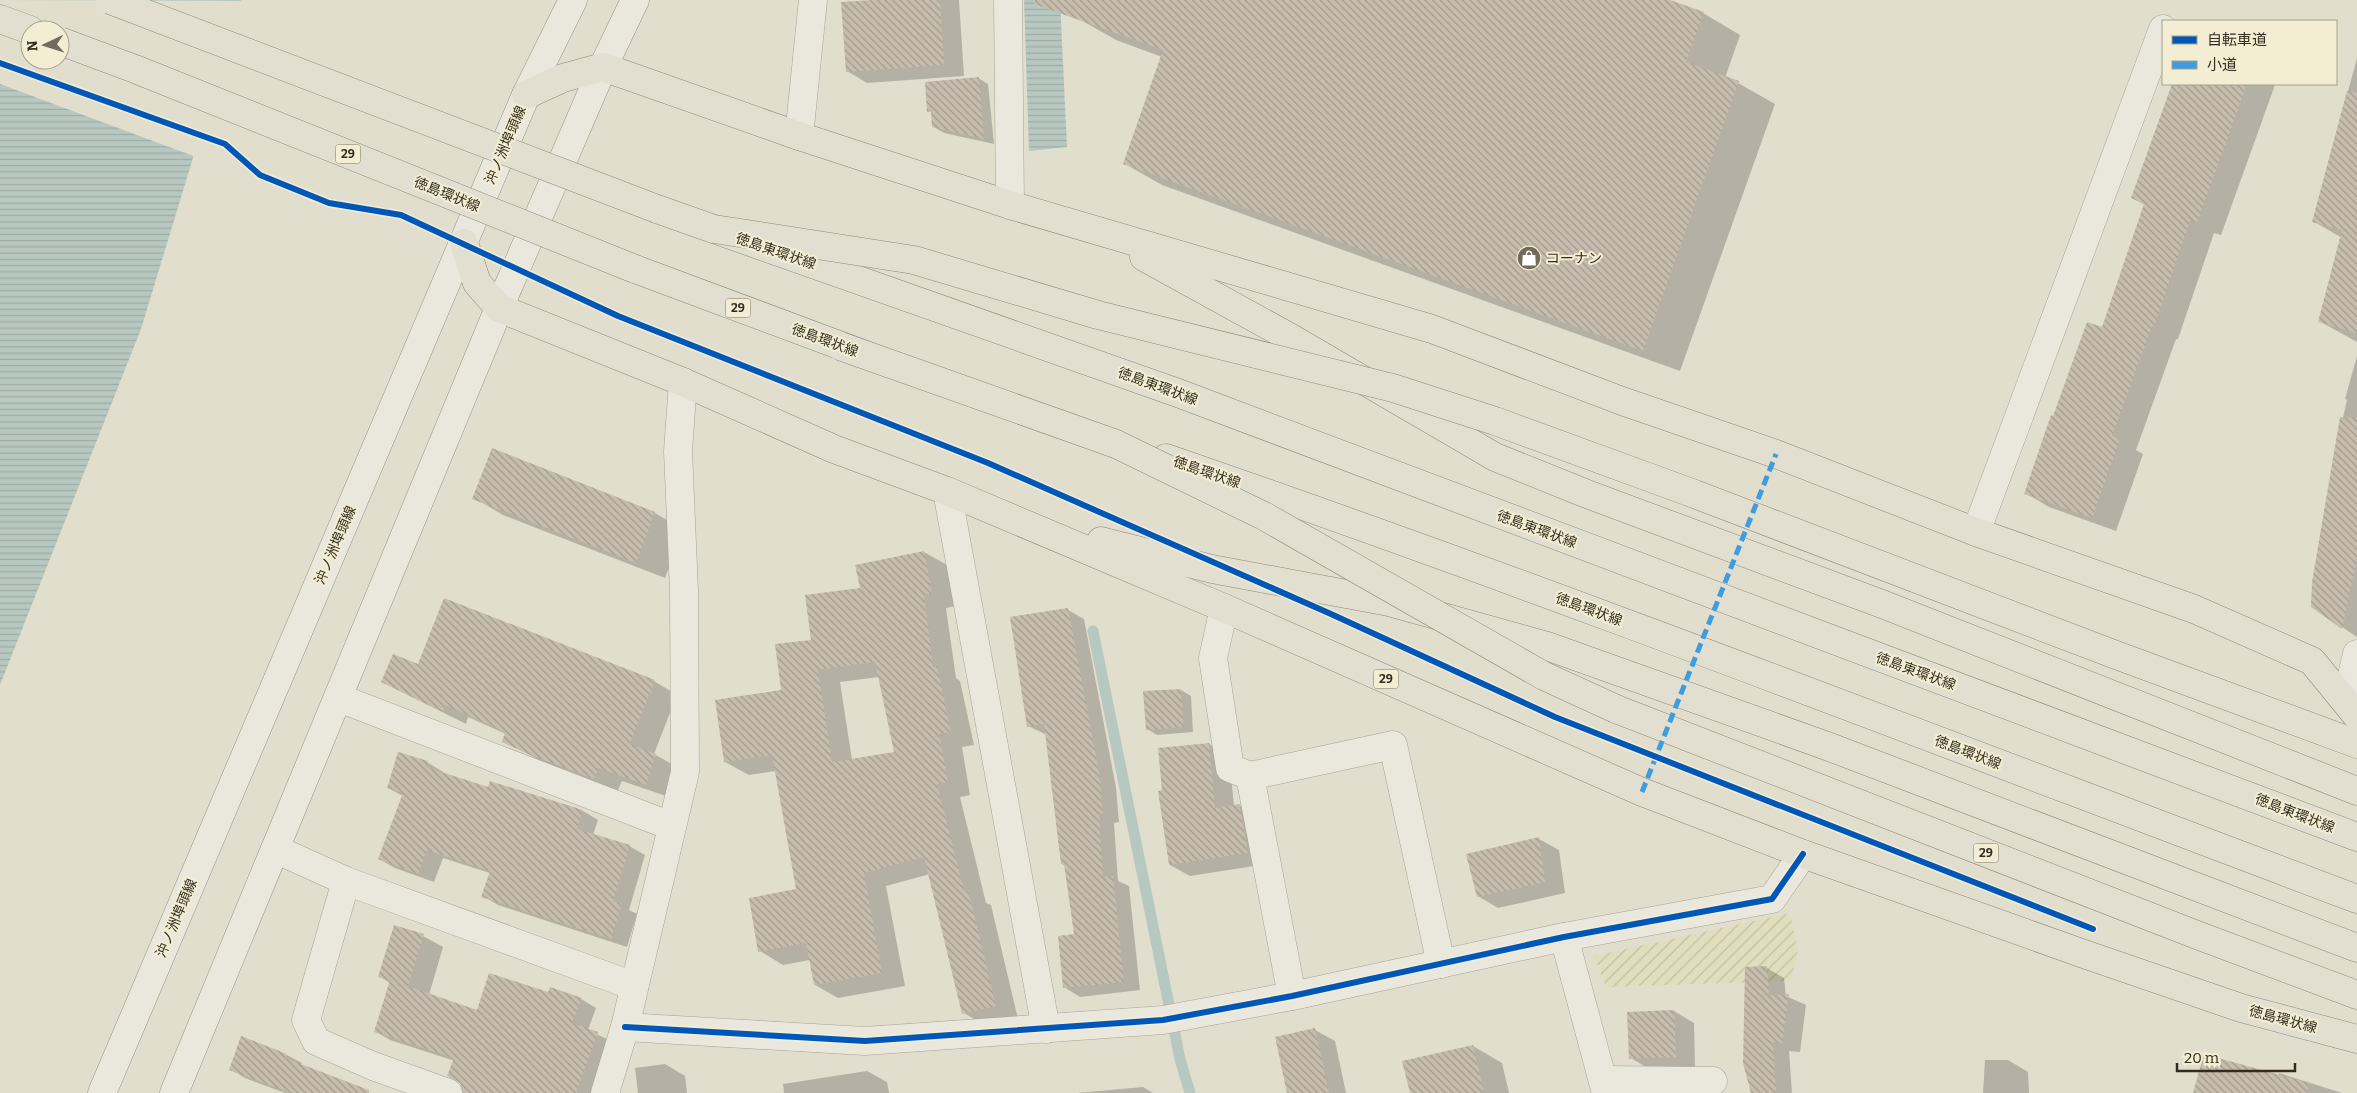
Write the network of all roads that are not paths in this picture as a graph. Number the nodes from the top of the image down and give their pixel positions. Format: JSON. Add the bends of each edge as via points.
{"nodes":[{"id":1,"x":110,"y":0,"type":"edge"},
{"id":2,"x":573,"y":0,"type":"edge"},
{"id":3,"x":635,"y":0,"type":"edge"},
{"id":4,"x":813,"y":0,"type":"edge"},
{"id":5,"x":1008,"y":0,"type":"edge"},
{"id":6,"x":0,"y":19,"type":"edge"},
{"id":7,"x":20,"y":26,"type":"edge"},
{"id":8,"x":2162,"y":32,"type":"edge"},
{"id":9,"x":70,"y":45,"type":"edge"},
{"id":10,"x":603,"y":67,"type":"junction"},
{"id":11,"x":526,"y":95,"type":"junction"},
{"id":12,"x":799,"y":136,"type":"junction"},
{"id":13,"x":1019,"y":207,"type":"junction"},
{"id":14,"x":714,"y":229,"type":"junction"},
{"id":15,"x":464,"y":243,"type":"junction"},
{"id":16,"x":499,"y":308,"type":"junction"},
{"id":17,"x":840,"y":346,"type":"junction"},
{"id":18,"x":683,"y":382,"type":"junction"},
{"id":19,"x":947,"y":492,"type":"junction"},
{"id":20,"x":1976,"y":532,"type":"junction"},
{"id":21,"x":1224,"y":608,"type":"junction"},
{"id":22,"x":2357,"y":654,"type":"edge"},
{"id":23,"x":338,"y":698,"type":"junction"},
{"id":24,"x":2352,"y":708,"type":"edge"},
{"id":25,"x":2357,"y":744,"type":"edge"},
{"id":26,"x":1250,"y":776,"type":"junction"},
{"id":27,"x":2357,"y":791,"type":"edge"},
{"id":28,"x":671,"y":826,"type":"junction"},
{"id":29,"x":2357,"y":837,"type":"edge"},
{"id":30,"x":275,"y":849,"type":"junction"},
{"id":31,"x":1803,"y":854,"type":"junction"},
{"id":32,"x":346,"y":881,"type":"junction"},
{"id":33,"x":2357,"y":899,"type":"edge"},
{"id":34,"x":1564,"y":937,"type":"junction"},
{"id":35,"x":2357,"y":948,"type":"edge"},
{"id":36,"x":1441,"y":964,"type":"junction"},
{"id":37,"x":634,"y":986,"type":"junction"},
{"id":38,"x":2357,"y":995,"type":"edge"},
{"id":39,"x":1292,"y":996,"type":"junction"},
{"id":40,"x":625,"y":1027,"type":"junction"},
{"id":41,"x":1046,"y":1029,"type":"junction"},
{"id":42,"x":2357,"y":1039,"type":"edge"},
{"id":43,"x":1713,"y":1081,"type":"dead end"},
{"id":44,"x":1604,"y":1086,"type":"edge"},
{"id":45,"x":102,"y":1093,"type":"edge"},
{"id":46,"x":174,"y":1093,"type":"edge"},
{"id":47,"x":448,"y":1093,"type":"edge"},
{"id":48,"x":605,"y":1093,"type":"edge"}],
"edges":[{"from":1,"to":14,"type":"main road","bridge":true},
{"from":2,"to":11,"type":"street","name":"沖ノ洲埠頭線"},
{"from":3,"to":10,"type":"street"},
{"from":4,"to":12,"type":"street"},
{"from":5,"to":13,"type":"street"},
{"from":6,"to":7,"type":"main road"},
{"from":8,"to":20,"type":"street"},
{"from":9,"to":17,"type":"main road","name":"徳島環状線","number":"29","bridge":true,"via":[[635,269]]},
{"from":10,"to":11,"type":"main road","via":[[564,78]]},
{"from":10,"to":12,"type":"main road"},
{"from":10,"to":16,"type":"street"},
{"from":11,"to":15,"type":"street","name":"沖ノ洲埠頭線"},
{"from":12,"to":13,"type":"main road"},
{"from":13,"to":20,"type":"main road","via":[[1432,329],[1622,401],[1776,454]]},
{"from":13,"to":27,"type":"main road","via":[[1125,247],[1178,274],[1495,457],[1882,604]]},
{"from":14,"to":25,"type":"main road","bridge":true,"via":[[914,260],[1098,315],[1393,388],[1495,421],[1692,493]]},
{"from":14,"to":29,"type":"main road","name":"徳島東環状線","bridge":true,"via":[[1178,393]]},
{"from":15,"to":16,"type":"main road","name":"徳島環状線","number":"29","via":[[477,283]]},
{"from":15,"to":45,"type":"street","name":"沖ノ洲埠頭線"},
{"from":16,"to":18,"type":"main road","name":"徳島環状線","number":"29"},
{"from":16,"to":23,"type":"street"},
{"from":17,"to":33,"type":"main road","name":"徳島環状線","number":"29","bridge":true,"via":[[1332,515],[1632,624]]},
{"from":17,"to":38,"type":"main road","number":"29","bridge":true,"via":[[1116,444],[1264,516],[1544,676],[1616,709]]},
{"from":18,"to":19,"type":"main road","name":"徳島環状線","number":"29","via":[[834,449]]},
{"from":18,"to":28,"type":"street","via":[[678,450],[684,591],[685,772]]},
{"from":19,"to":21,"type":"main road","name":"徳島環状線","number":"29"},
{"from":19,"to":35,"type":"main road","via":[[1048,526],[1157,556],[1279,583],[1389,602],[1547,646],[1827,746]]},
{"from":19,"to":41,"type":"street"},
{"from":20,"to":24,"type":"main road","via":[[2194,609],[2312,661]]},
{"from":21,"to":26,"type":"street","via":[[1213,658],[1230,768]]},
{"from":21,"to":31,"type":"main road","name":"徳島環状線","number":"29","via":[[1642,792]]},
{"from":22,"to":24,"type":"street"},
{"from":23,"to":28,"type":"street"},
{"from":23,"to":30,"type":"street"},
{"from":26,"to":36,"type":"street","via":[[1393,745]]},
{"from":26,"to":39,"type":"street"},
{"from":28,"to":37,"type":"street"},
{"from":30,"to":32,"type":"street"},
{"from":30,"to":46,"type":"street"},
{"from":31,"to":34,"type":"street","via":[[1772,899]]},
{"from":31,"to":42,"type":"main road","name":"徳島環状線","number":"29","via":[[2241,1008]]},
{"from":32,"to":37,"type":"street"},
{"from":32,"to":47,"type":"street","via":[[306,1020],[316,1041]]},
{"from":34,"to":36,"type":"street"},
{"from":34,"to":44,"type":"street"},
{"from":36,"to":39,"type":"street"},
{"from":37,"to":40,"type":"street"},
{"from":39,"to":41,"type":"street","via":[[1174,1018]]},
{"from":40,"to":41,"type":"street","via":[[864,1042]]},
{"from":40,"to":48,"type":"street"},
{"from":43,"to":44,"type":"street"}]}
